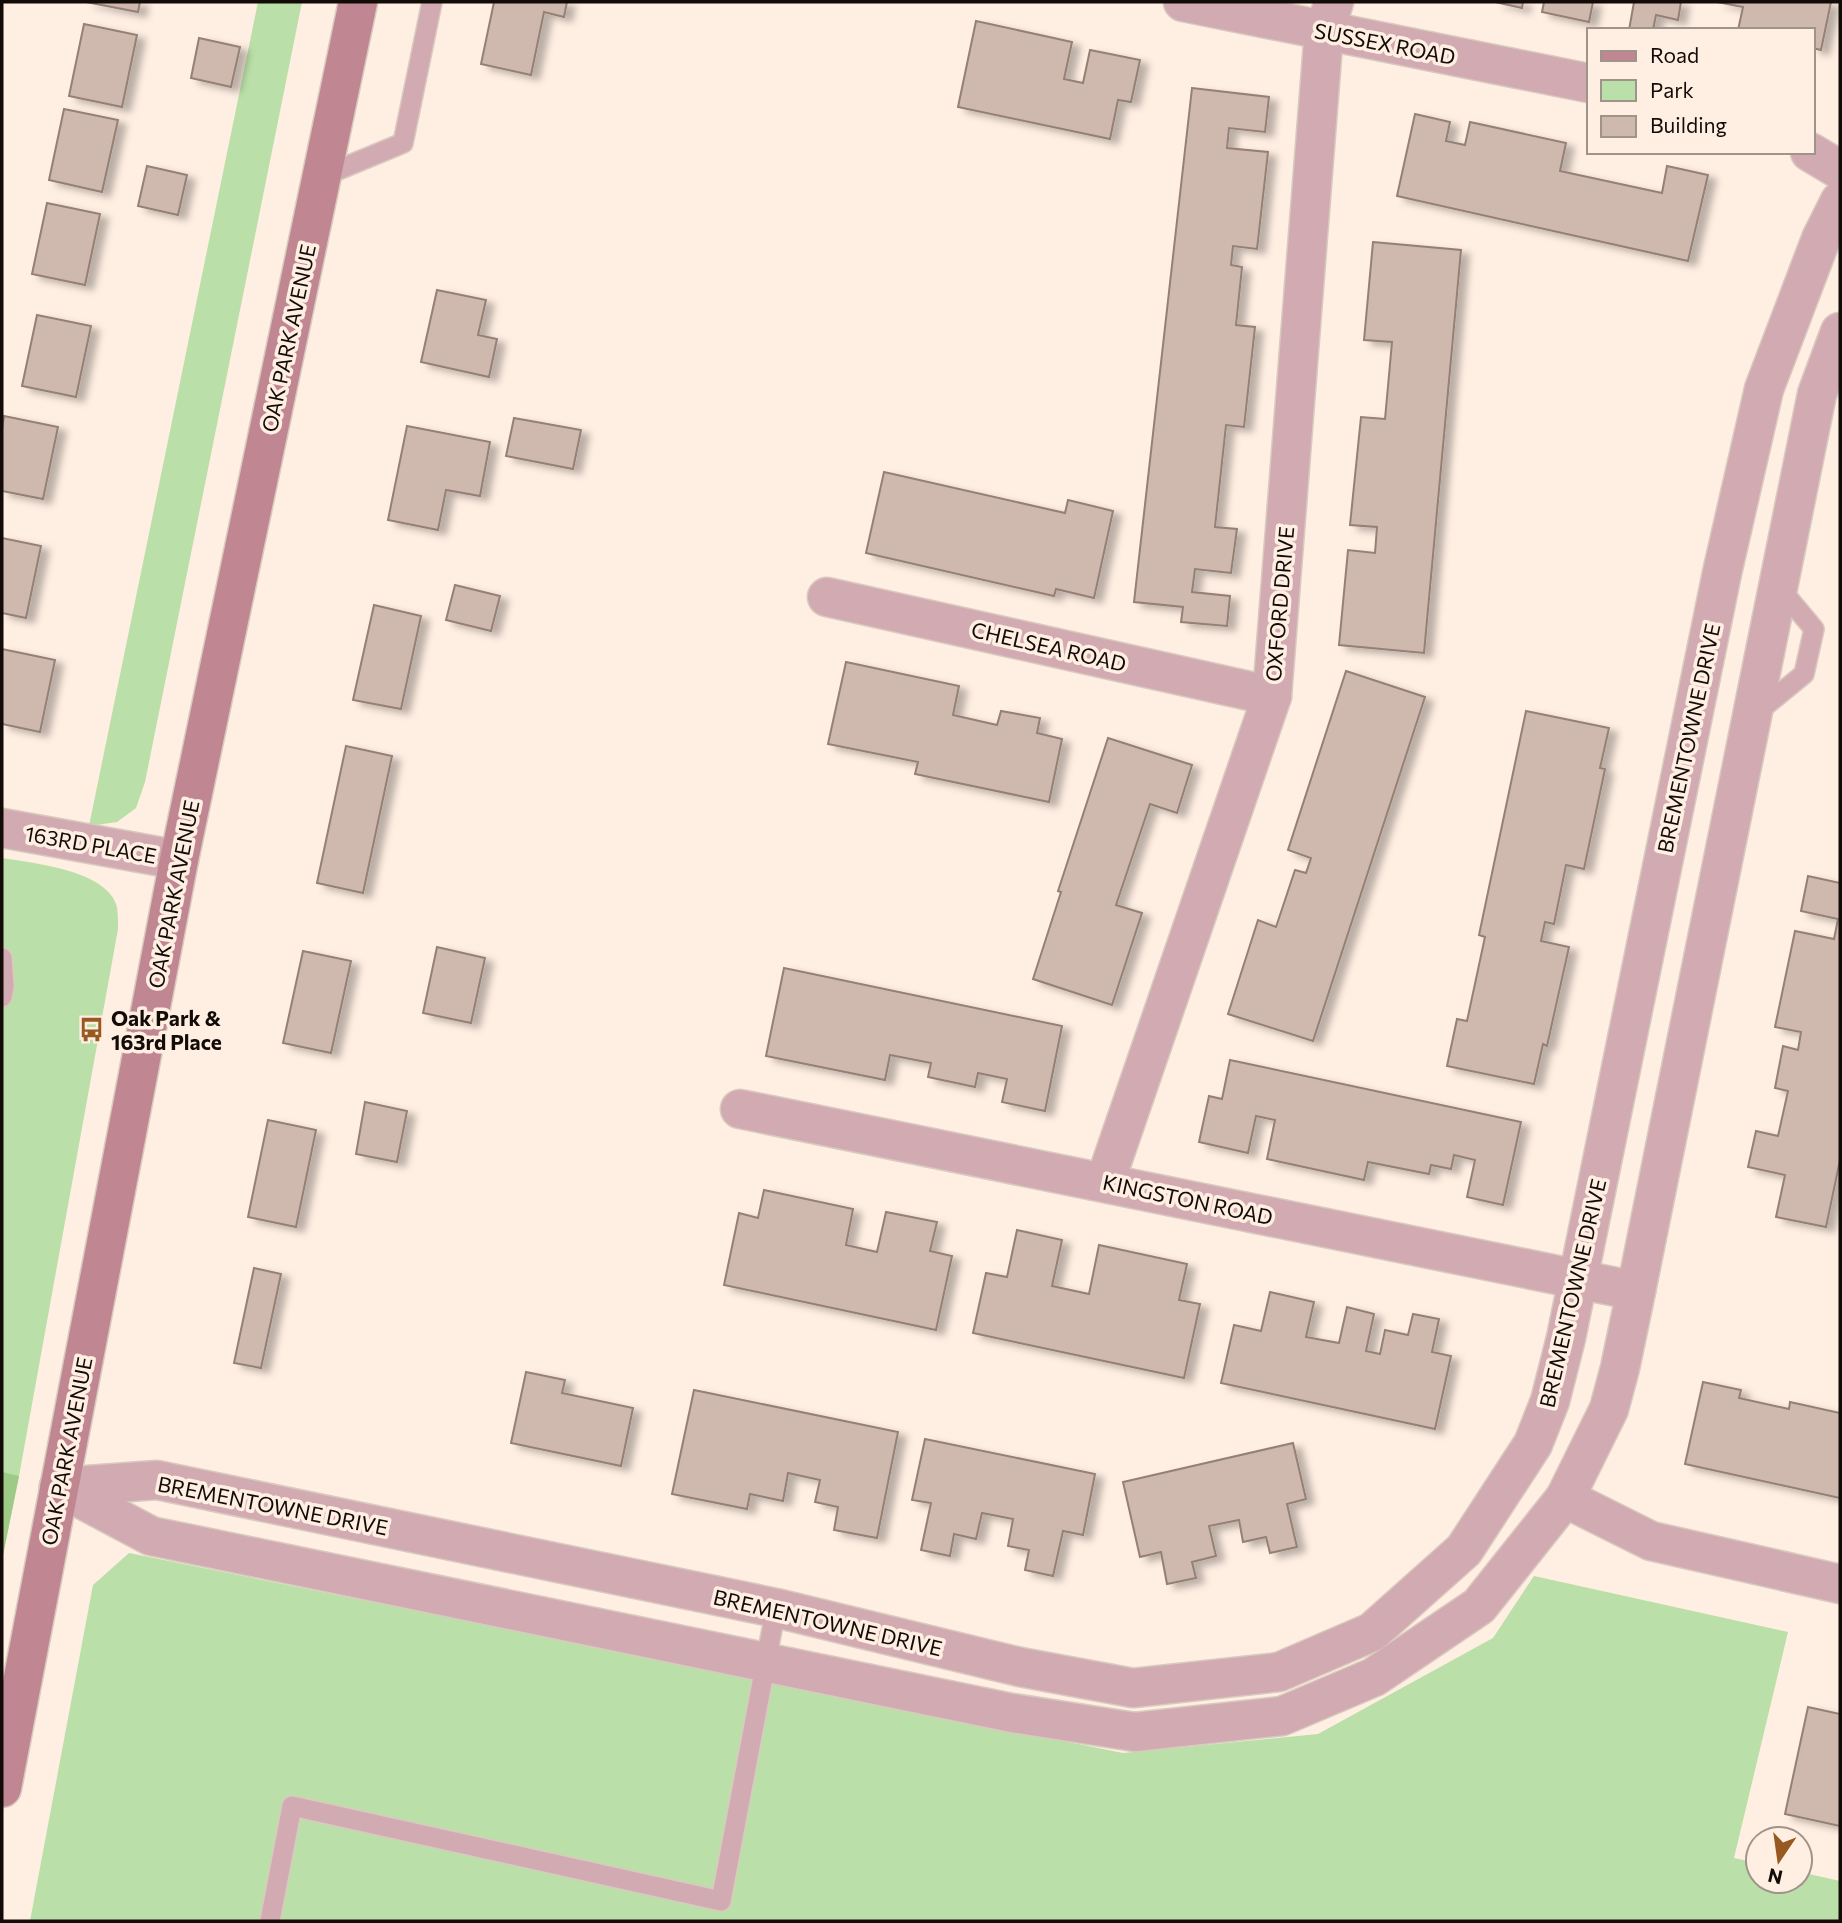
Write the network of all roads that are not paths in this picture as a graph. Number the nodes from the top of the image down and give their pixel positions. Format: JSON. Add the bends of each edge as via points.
{"nodes":[{"id":1,"x":358,"y":2,"type":"edge"},
{"id":2,"x":432,"y":2,"type":"edge"},
{"id":3,"x":1183,"y":2,"type":"edge"},
{"id":4,"x":1329,"y":16,"type":"edge"},
{"id":5,"x":1587,"y":83,"type":"edge"},
{"id":6,"x":1813,"y":154,"type":"edge"},
{"id":7,"x":1840,"y":170,"type":"edge"},
{"id":8,"x":321,"y":177,"type":"junction"},
{"id":9,"x":1840,"y":201,"type":"edge"},
{"id":10,"x":1840,"y":332,"type":"edge"},
{"id":11,"x":1829,"y":396,"type":"edge"},
{"id":12,"x":1722,"y":573,"type":"junction"},
{"id":13,"x":1777,"y":586,"type":"junction"},
{"id":14,"x":827,"y":597,"type":"dead end"},
{"id":15,"x":1272,"y":696,"type":"junction"},
{"id":16,"x":2,"y":828,"type":"edge"},
{"id":17,"x":179,"y":860,"type":"junction"},
{"id":18,"x":2,"y":958,"type":"edge"},
{"id":19,"x":2,"y":997,"type":"edge"},
{"id":20,"x":740,"y":1109,"type":"dead end"},
{"id":21,"x":1105,"y":1182,"type":"junction"},
{"id":22,"x":1578,"y":1279,"type":"junction"},
{"id":23,"x":1636,"y":1291,"type":"junction"},
{"id":24,"x":59,"y":1487,"type":"junction"},
{"id":25,"x":1565,"y":1498,"type":"junction"},
{"id":26,"x":1840,"y":1584,"type":"edge"},
{"id":27,"x":776,"y":1608,"type":"junction"},
{"id":28,"x":767,"y":1661,"type":"junction"},
{"id":29,"x":1020,"y":1667,"type":"junction"},
{"id":30,"x":1012,"y":1713,"type":"junction"},
{"id":31,"x":2,"y":1788,"type":"edge"},
{"id":32,"x":270,"y":1921,"type":"edge"}],
"edges":[{"from":1,"to":8,"type":"street","name":"OAK PARK AVENUE"},
{"from":2,"to":8,"type":"lane","via":[[402,143]]},
{"from":3,"to":4,"type":"street","name":"SUSSEX ROAD"},
{"from":4,"to":5,"type":"street","name":"SUSSEX ROAD"},
{"from":4,"to":15,"type":"street","name":"OXFORD DRIVE"},
{"from":6,"to":7,"type":"street"},
{"from":8,"to":17,"type":"street","name":"OAK PARK AVENUE"},
{"from":9,"to":12,"type":"street","name":"BREMENTOWNE DRIVE","via":[[1764,389]]},
{"from":10,"to":11,"type":"street"},
{"from":11,"to":13,"type":"street"},
{"from":12,"to":13,"type":"street"},
{"from":12,"to":22,"type":"street","name":"BREMENTOWNE DRIVE"},
{"from":13,"to":23,"type":"street"},
{"from":14,"to":15,"type":"street","name":"CHELSEA ROAD"},
{"from":15,"to":21,"type":"street","name":"OXFORD DRIVE"},
{"from":16,"to":17,"type":"street","name":"163RD PLACE"},
{"from":17,"to":24,"type":"street","name":"OAK PARK AVENUE"},
{"from":18,"to":19,"type":"lane"},
{"from":20,"to":21,"type":"street","name":"KINGSTON ROAD"},
{"from":21,"to":22,"type":"street","name":"KINGSTON ROAD"},
{"from":22,"to":23,"type":"street","name":"KINGSTON ROAD"},
{"from":22,"to":29,"type":"street","name":"BREMENTOWNE DRIVE","via":[[1550,1401],[1533,1444],[1464,1550],[1372,1632],[1279,1672],[1133,1688]]},
{"from":23,"to":25,"type":"street","via":[[1609,1409]]},
{"from":24,"to":27,"type":"street","name":"BREMENTOWNE DRIVE","via":[[157,1480]]},
{"from":24,"to":28,"type":"street","via":[[151,1536]]},
{"from":24,"to":31,"type":"street","name":"OAK PARK AVENUE"},
{"from":25,"to":26,"type":"street","via":[[1651,1541]]},
{"from":25,"to":30,"type":"street","via":[[1479,1606],[1374,1677],[1282,1716],[1135,1732]]},
{"from":27,"to":28,"type":"lane"},
{"from":27,"to":29,"type":"street","name":"BREMENTOWNE DRIVE"},
{"from":28,"to":30,"type":"street"},
{"from":28,"to":32,"type":"lane","via":[[721,1901],[292,1806]]},
{"from":29,"to":30,"type":"street"}]}
